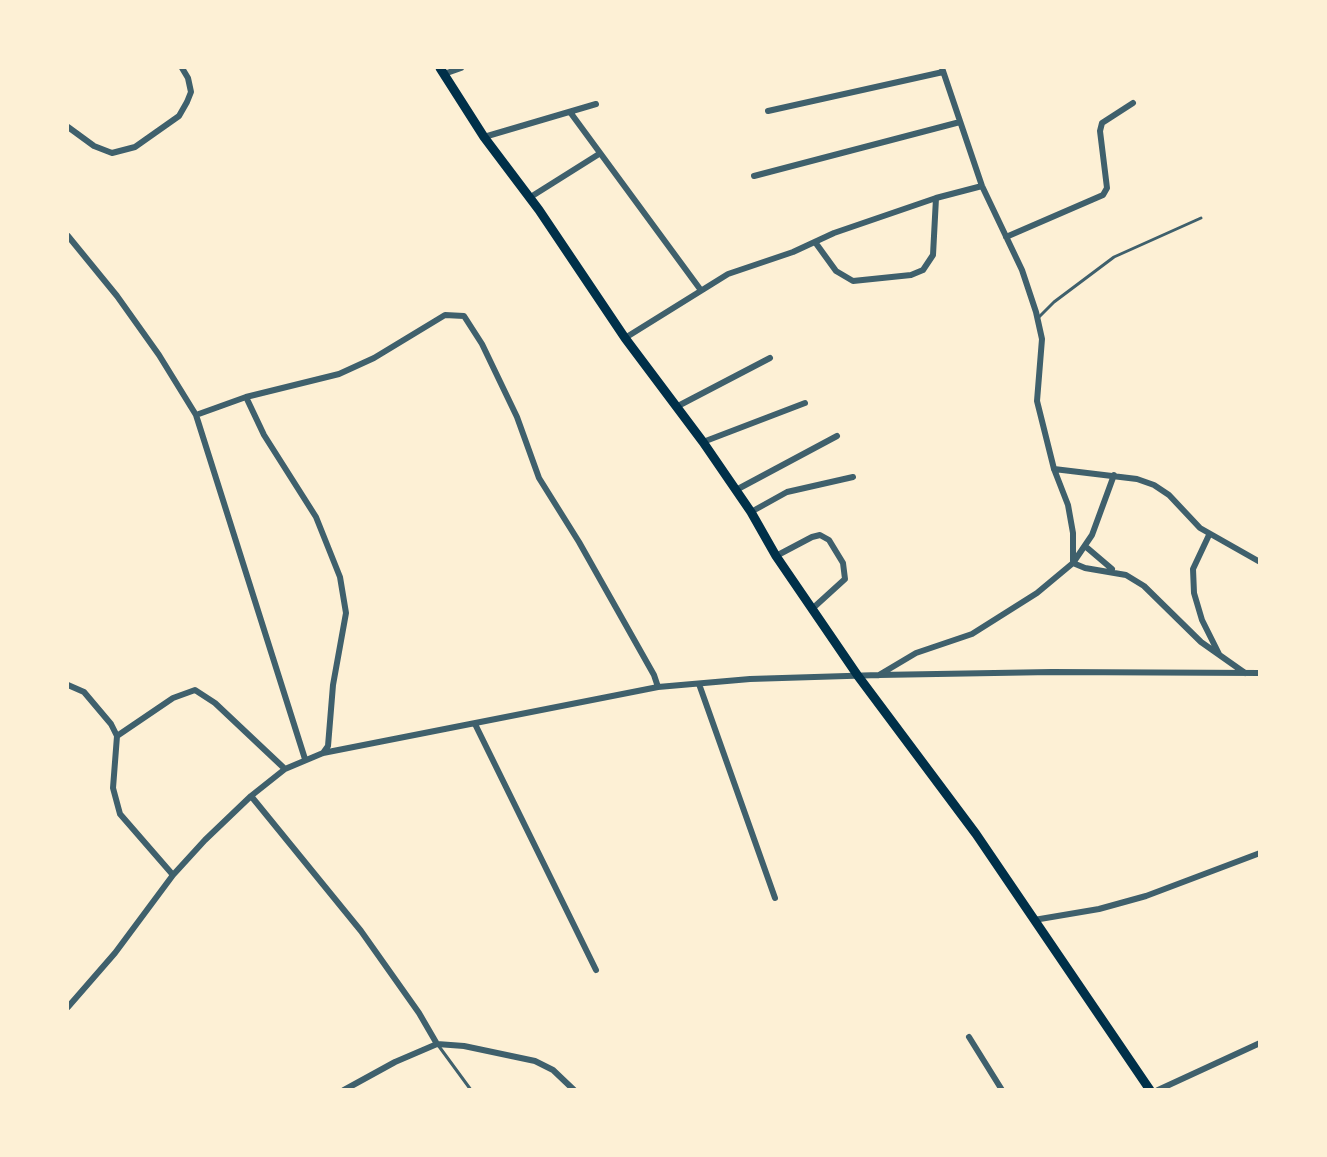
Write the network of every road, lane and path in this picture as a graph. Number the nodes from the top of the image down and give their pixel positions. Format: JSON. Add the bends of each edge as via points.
{"nodes":[{"id":1,"x":182,"y":68,"type":"edge"},
{"id":2,"x":461,"y":68,"type":"edge"},
{"id":3,"x":943,"y":70,"type":"edge"},
{"id":4,"x":442,"y":71,"type":"edge"},
{"id":5,"x":1133,"y":103,"type":"dead end"},
{"id":6,"x":596,"y":104,"type":"dead end"},
{"id":7,"x":768,"y":111,"type":"dead end"},
{"id":8,"x":570,"y":112,"type":"junction"},
{"id":9,"x":960,"y":122,"type":"junction"},
{"id":10,"x":68,"y":127,"type":"edge"},
{"id":11,"x":484,"y":137,"type":"junction"},
{"id":12,"x":599,"y":154,"type":"junction"},
{"id":13,"x":754,"y":176,"type":"dead end"},
{"id":14,"x":982,"y":186,"type":"junction"},
{"id":15,"x":529,"y":198,"type":"junction"},
{"id":16,"x":936,"y":198,"type":"junction"},
{"id":17,"x":1201,"y":218,"type":"dead end"},
{"id":18,"x":68,"y":236,"type":"edge"},
{"id":19,"x":1006,"y":237,"type":"junction"},
{"id":20,"x":815,"y":242,"type":"junction"},
{"id":21,"x":700,"y":289,"type":"junction"},
{"id":22,"x":1037,"y":318,"type":"junction"},
{"id":23,"x":625,"y":338,"type":"junction"},
{"id":24,"x":770,"y":358,"type":"dead end"},
{"id":25,"x":246,"y":398,"type":"junction"},
{"id":26,"x":805,"y":403,"type":"dead end"},
{"id":27,"x":678,"y":406,"type":"junction"},
{"id":28,"x":196,"y":415,"type":"junction"},
{"id":29,"x":837,"y":436,"type":"dead end"},
{"id":30,"x":703,"y":442,"type":"junction"},
{"id":31,"x":1054,"y":469,"type":"junction"},
{"id":32,"x":1114,"y":475,"type":"junction"},
{"id":33,"x":853,"y":477,"type":"dead end"},
{"id":34,"x":736,"y":490,"type":"junction"},
{"id":35,"x":751,"y":512,"type":"junction"},
{"id":36,"x":1209,"y":535,"type":"junction"},
{"id":37,"x":1085,"y":546,"type":"junction"},
{"id":38,"x":776,"y":556,"type":"junction"},
{"id":39,"x":1260,"y":562,"type":"edge"},
{"id":40,"x":1073,"y":563,"type":"junction"},
{"id":41,"x":1116,"y":572,"type":"junction"},
{"id":42,"x":812,"y":609,"type":"junction"},
{"id":43,"x":1220,"y":657,"type":"junction"},
{"id":44,"x":1245,"y":673,"type":"junction"},
{"id":45,"x":1260,"y":673,"type":"edge"},
{"id":46,"x":879,"y":675,"type":"junction"},
{"id":47,"x":858,"y":676,"type":"junction"},
{"id":48,"x":699,"y":684,"type":"junction"},
{"id":49,"x":68,"y":685,"type":"edge"},
{"id":50,"x":658,"y":687,"type":"junction"},
{"id":51,"x":476,"y":724,"type":"junction"},
{"id":52,"x":117,"y":736,"type":"junction"},
{"id":53,"x":323,"y":753,"type":"junction"},
{"id":54,"x":305,"y":759,"type":"junction"},
{"id":55,"x":285,"y":769,"type":"junction"},
{"id":56,"x":251,"y":796,"type":"junction"},
{"id":57,"x":1260,"y":853,"type":"edge"},
{"id":58,"x":173,"y":875,"type":"junction"},
{"id":59,"x":775,"y":898,"type":"dead end"},
{"id":60,"x":1034,"y":920,"type":"junction"},
{"id":61,"x":596,"y":970,"type":"dead end"},
{"id":62,"x":68,"y":1007,"type":"edge"},
{"id":63,"x":969,"y":1037,"type":"dead end"},
{"id":64,"x":1260,"y":1043,"type":"edge"},
{"id":65,"x":437,"y":1044,"type":"junction"},
{"id":66,"x":344,"y":1089,"type":"edge"},
{"id":67,"x":471,"y":1089,"type":"edge"},
{"id":68,"x":574,"y":1089,"type":"edge"},
{"id":69,"x":1002,"y":1089,"type":"edge"},
{"id":70,"x":1150,"y":1089,"type":"edge"},
{"id":71,"x":1158,"y":1089,"type":"edge"}],
"edges":[{"from":1,"to":10,"type":"street","via":[[189,78],[191,92],[179,116],[135,147],[112,153],[94,146]]},
{"from":2,"to":4,"type":"street"},
{"from":3,"to":7,"type":"street"},
{"from":3,"to":9,"type":"street"},
{"from":4,"to":11,"type":"main road"},
{"from":5,"to":19,"type":"street","via":[[1102,123],[1107,188],[1103,195]]},
{"from":6,"to":8,"type":"street"},
{"from":8,"to":11,"type":"street"},
{"from":8,"to":12,"type":"street"},
{"from":9,"to":13,"type":"street"},
{"from":9,"to":14,"type":"street"},
{"from":11,"to":15,"type":"main road"},
{"from":12,"to":15,"type":"street"},
{"from":12,"to":21,"type":"street"},
{"from":14,"to":16,"type":"street"},
{"from":14,"to":19,"type":"street"},
{"from":15,"to":23,"type":"main road"},
{"from":16,"to":20,"type":"street"},
{"from":16,"to":20,"type":"street","via":[[933,255],[923,270],[911,275],[854,281],[836,271]]},
{"from":17,"to":22,"type":"lane","via":[[1114,257]]},
{"from":18,"to":28,"type":"street","via":[[117,296]]},
{"from":19,"to":22,"type":"street","via":[[1022,270]]},
{"from":20,"to":21,"type":"street","via":[[728,274]]},
{"from":21,"to":23,"type":"street"},
{"from":22,"to":31,"type":"street","via":[[1042,339],[1038,401]]},
{"from":23,"to":27,"type":"main road"},
{"from":24,"to":27,"type":"street"},
{"from":25,"to":28,"type":"street"},
{"from":25,"to":50,"type":"street","via":[[339,374],[374,358],[445,315],[464,316],[483,344],[517,417],[539,478],[579,542]]},
{"from":25,"to":53,"type":"street","via":[[264,435],[316,517],[340,577],[346,614],[333,685],[328,746]]},
{"from":26,"to":30,"type":"street"},
{"from":27,"to":30,"type":"main road"},
{"from":28,"to":54,"type":"street"},
{"from":29,"to":34,"type":"street"},
{"from":30,"to":34,"type":"main road"},
{"from":31,"to":32,"type":"street"},
{"from":31,"to":40,"type":"street","via":[[1068,505]]},
{"from":32,"to":36,"type":"street","via":[[1137,479],[1162,490]]},
{"from":32,"to":37,"type":"street","via":[[1099,522]]},
{"from":33,"to":35,"type":"street","via":[[787,492]]},
{"from":34,"to":35,"type":"main road"},
{"from":35,"to":38,"type":"main road"},
{"from":36,"to":39,"type":"street"},
{"from":36,"to":43,"type":"street","via":[[1193,569],[1194,593]]},
{"from":37,"to":40,"type":"street"},
{"from":37,"to":41,"type":"street"},
{"from":38,"to":42,"type":"main road"},
{"from":38,"to":42,"type":"street","via":[[812,537],[820,535],[829,540],[843,563],[845,579]]},
{"from":40,"to":41,"type":"street"},
{"from":40,"to":46,"type":"street","via":[[1037,593],[972,634],[916,653]]},
{"from":41,"to":43,"type":"street","via":[[1144,586]]},
{"from":42,"to":47,"type":"main road"},
{"from":43,"to":44,"type":"street"},
{"from":44,"to":45,"type":"street"},
{"from":44,"to":46,"type":"street"},
{"from":46,"to":47,"type":"street"},
{"from":47,"to":48,"type":"street"},
{"from":47,"to":60,"type":"main road","via":[[976,834]]},
{"from":48,"to":50,"type":"street"},
{"from":48,"to":59,"type":"street"},
{"from":49,"to":52,"type":"street","via":[[84,692]]},
{"from":50,"to":51,"type":"street"},
{"from":51,"to":53,"type":"street"},
{"from":51,"to":61,"type":"street"},
{"from":52,"to":55,"type":"street","via":[[173,698],[195,690],[215,703]]},
{"from":52,"to":58,"type":"street","via":[[113,789],[120,814]]},
{"from":53,"to":54,"type":"street"},
{"from":54,"to":55,"type":"street"},
{"from":55,"to":56,"type":"street"},
{"from":56,"to":58,"type":"street"},
{"from":56,"to":65,"type":"street","via":[[361,931]]},
{"from":57,"to":60,"type":"street","via":[[1146,896]]},
{"from":58,"to":62,"type":"street","via":[[115,953]]},
{"from":60,"to":70,"type":"main road"},
{"from":63,"to":69,"type":"street"},
{"from":64,"to":71,"type":"street"},
{"from":65,"to":66,"type":"street"},
{"from":65,"to":67,"type":"lane"},
{"from":65,"to":68,"type":"street","via":[[535,1061],[554,1070]]}]}
